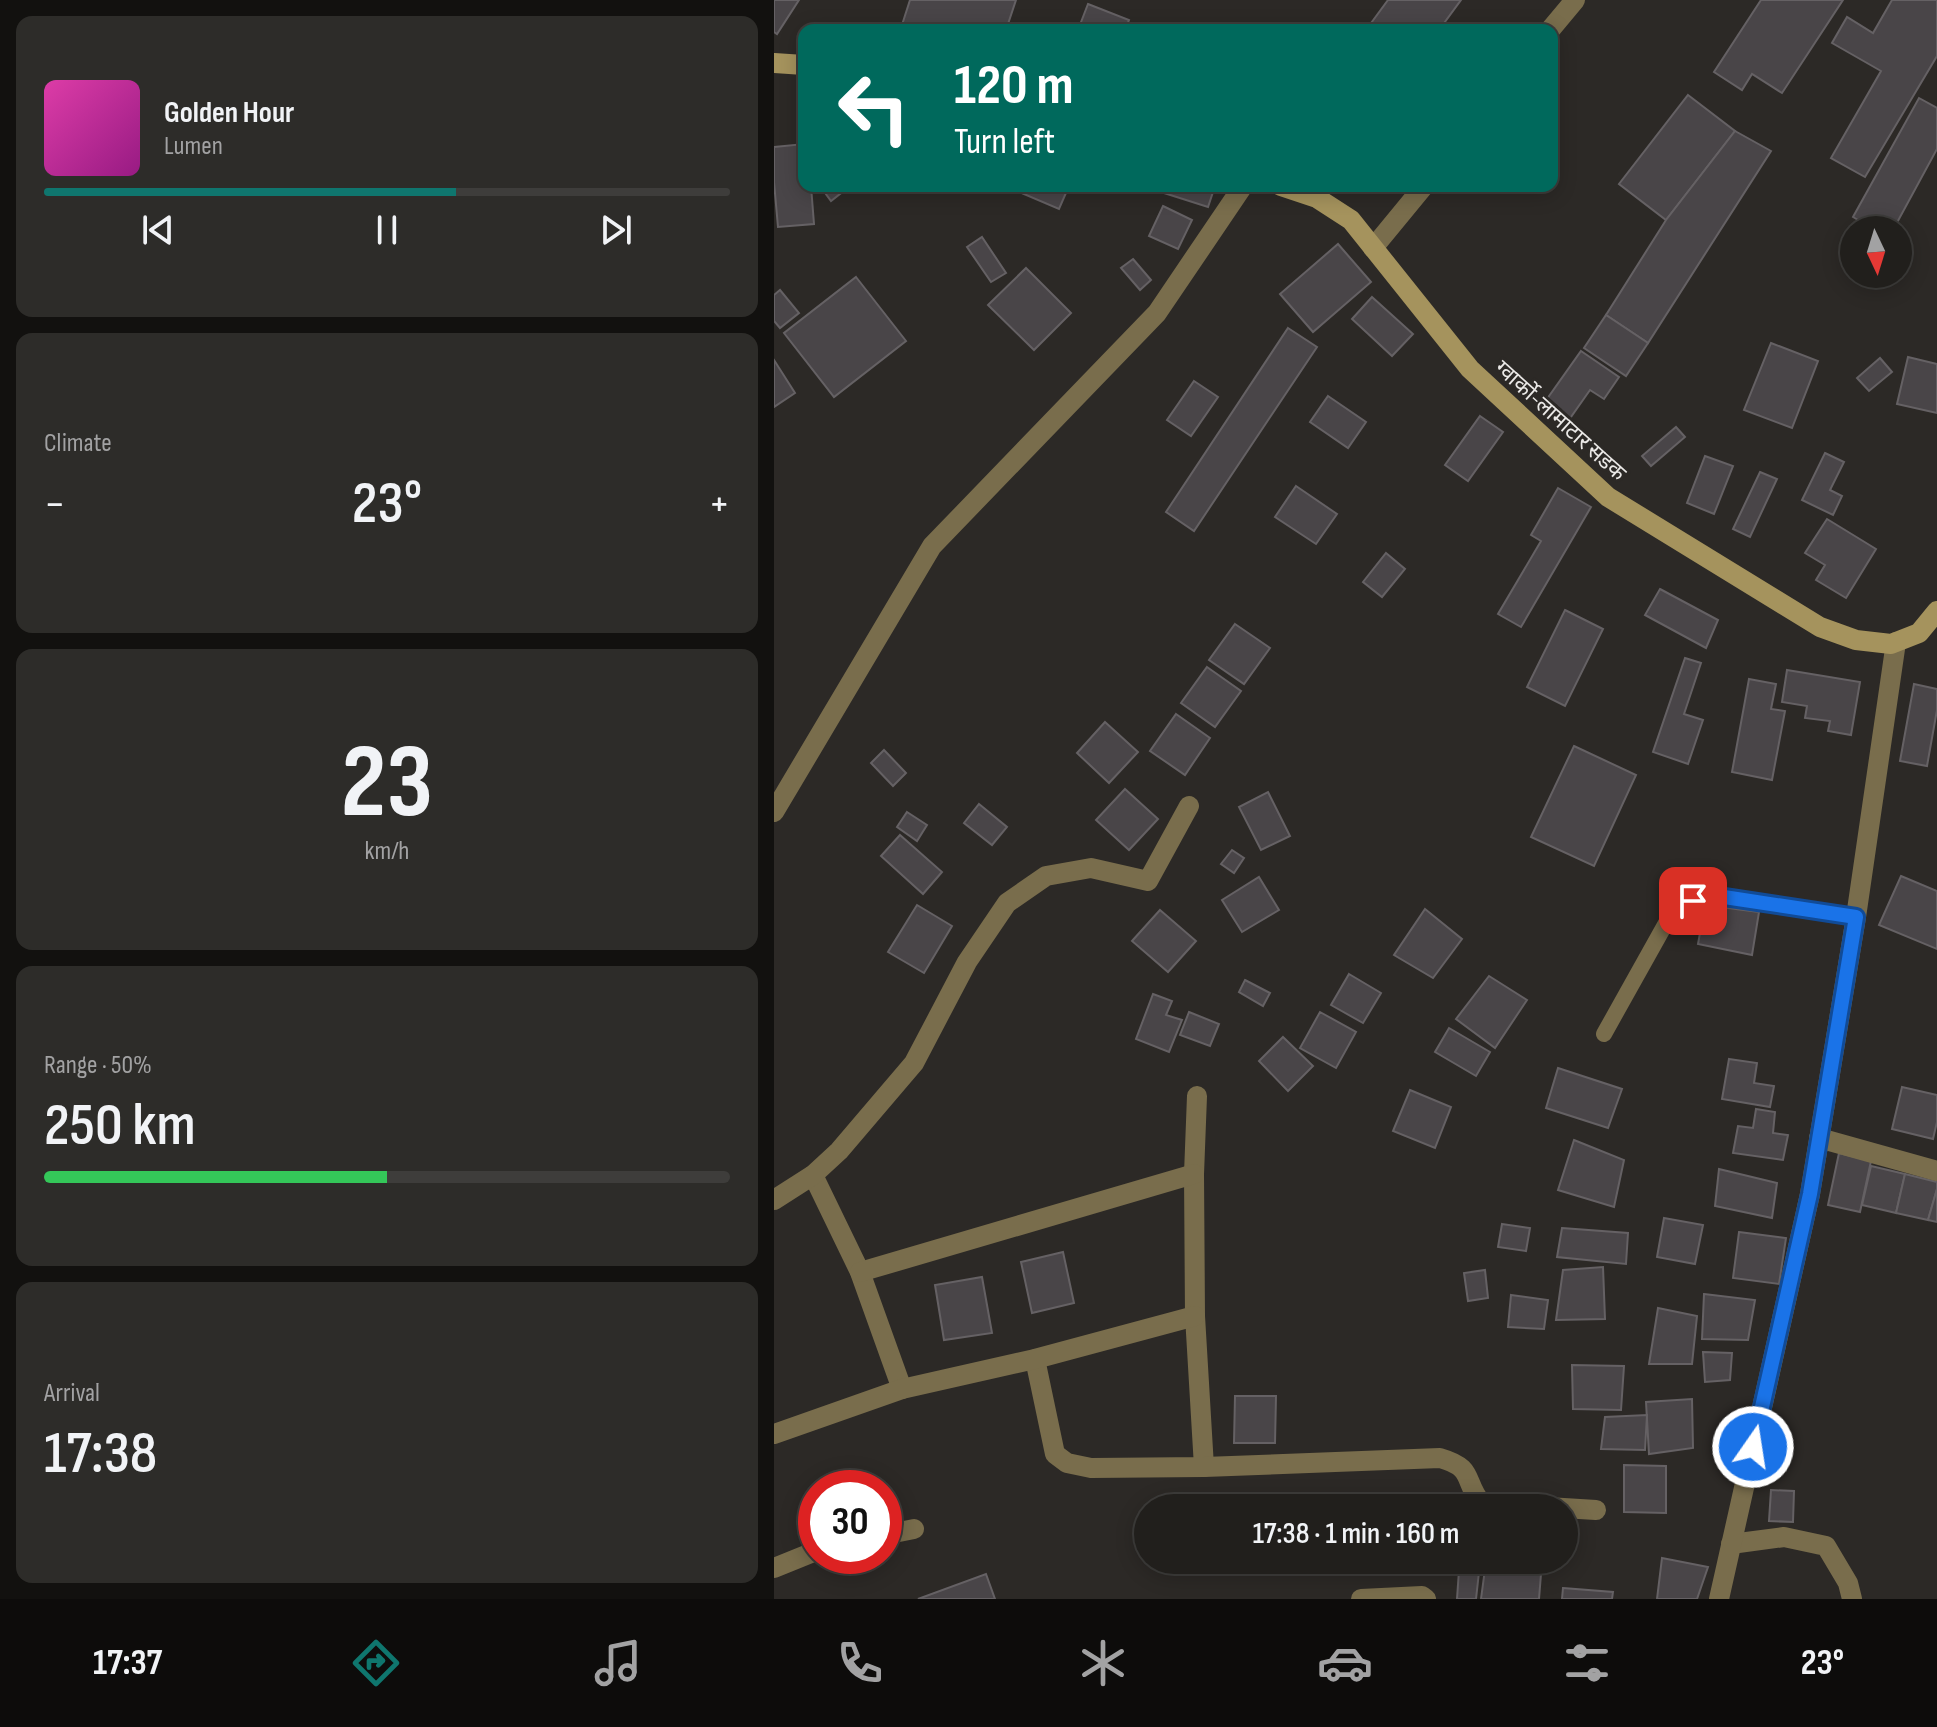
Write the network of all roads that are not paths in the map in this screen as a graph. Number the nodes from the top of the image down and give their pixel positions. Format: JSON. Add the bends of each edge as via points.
{"nodes":[{"id":1,"x":1575,"y":0,"type":"edge"},
{"id":2,"x":1555,"y":24,"type":"edge"},
{"id":3,"x":774,"y":63,"type":"edge"},
{"id":4,"x":798,"y":65,"type":"edge"},
{"id":5,"x":1239,"y":192,"type":"edge"},
{"id":6,"x":1299,"y":192,"type":"edge"},
{"id":7,"x":1419,"y":192,"type":"edge"},
{"id":8,"x":1373,"y":248,"type":"junction"},
{"id":9,"x":1937,"y":611,"type":"edge"},
{"id":10,"x":1896,"y":642,"type":"junction"},
{"id":11,"x":1189,"y":806,"type":"dead end"},
{"id":12,"x":774,"y":812,"type":"edge"},
{"id":13,"x":1856,"y":917,"type":"junction"},
{"id":14,"x":1604,"y":1034,"type":"dead end"},
{"id":15,"x":1197,"y":1096,"type":"dead end"},
{"id":16,"x":1819,"y":1138,"type":"junction"},
{"id":17,"x":1937,"y":1171,"type":"edge"},
{"id":18,"x":1194,"y":1174,"type":"junction"},
{"id":19,"x":813,"y":1175,"type":"junction"},
{"id":20,"x":774,"y":1200,"type":"edge"},
{"id":21,"x":860,"y":1272,"type":"junction"},
{"id":22,"x":1195,"y":1316,"type":"junction"},
{"id":23,"x":1035,"y":1359,"type":"junction"},
{"id":24,"x":902,"y":1389,"type":"junction"},
{"id":25,"x":774,"y":1434,"type":"edge"},
{"id":26,"x":1204,"y":1467,"type":"junction"},
{"id":27,"x":1596,"y":1510,"type":"dead end"},
{"id":28,"x":914,"y":1529,"type":"dead end"},
{"id":29,"x":902,"y":1531,"type":"edge"},
{"id":30,"x":1731,"y":1544,"type":"junction"},
{"id":31,"x":798,"y":1558,"type":"edge"},
{"id":32,"x":774,"y":1568,"type":"edge"},
{"id":33,"x":1361,"y":1599,"type":"edge"},
{"id":34,"x":1426,"y":1599,"type":"edge"},
{"id":35,"x":1719,"y":1599,"type":"edge"},
{"id":36,"x":1852,"y":1599,"type":"edge"}],
"edges":[{"from":1,"to":2,"type":"street"},
{"from":3,"to":4,"type":"main road"},
{"from":5,"to":12,"type":"street","via":[[1157,313],[932,546]]},
{"from":6,"to":8,"type":"main road","name":"ग्वार्को-लामाटार सडक","via":[[1351,220]]},
{"from":7,"to":8,"type":"street"},
{"from":8,"to":10,"type":"main road","name":"ग्वार्को-लामाटार सडक","via":[[1470,369],[1608,497],[1820,627],[1856,640]]},
{"from":9,"to":10,"type":"main road","via":[[1919,633]]},
{"from":10,"to":13,"type":"street"},
{"from":11,"to":19,"type":"street","via":[[1148,881],[1091,868],[1046,876],[1007,903],[967,962],[914,1063]]},
{"from":13,"to":14,"type":"lane","via":[[1711,895],[1675,907]]},
{"from":13,"to":16,"type":"street"},
{"from":15,"to":18,"type":"street"},
{"from":16,"to":17,"type":"street"},
{"from":16,"to":30,"type":"street"},
{"from":18,"to":21,"type":"street"},
{"from":18,"to":22,"type":"street"},
{"from":19,"to":20,"type":"street"},
{"from":19,"to":21,"type":"street"},
{"from":21,"to":24,"type":"street"},
{"from":22,"to":23,"type":"street"},
{"from":22,"to":26,"type":"street"},
{"from":23,"to":24,"type":"street"},
{"from":23,"to":26,"type":"street","via":[[1055,1454],[1067,1463],[1091,1468]]},
{"from":24,"to":25,"type":"street"},
{"from":26,"to":27,"type":"street","via":[[1440,1458],[1458,1463],[1481,1503]]},
{"from":28,"to":29,"type":"street"},
{"from":30,"to":35,"type":"street"},
{"from":30,"to":36,"type":"street","via":[[1784,1537],[1826,1546]]},
{"from":31,"to":32,"type":"street"},
{"from":33,"to":34,"type":"street"}]}
